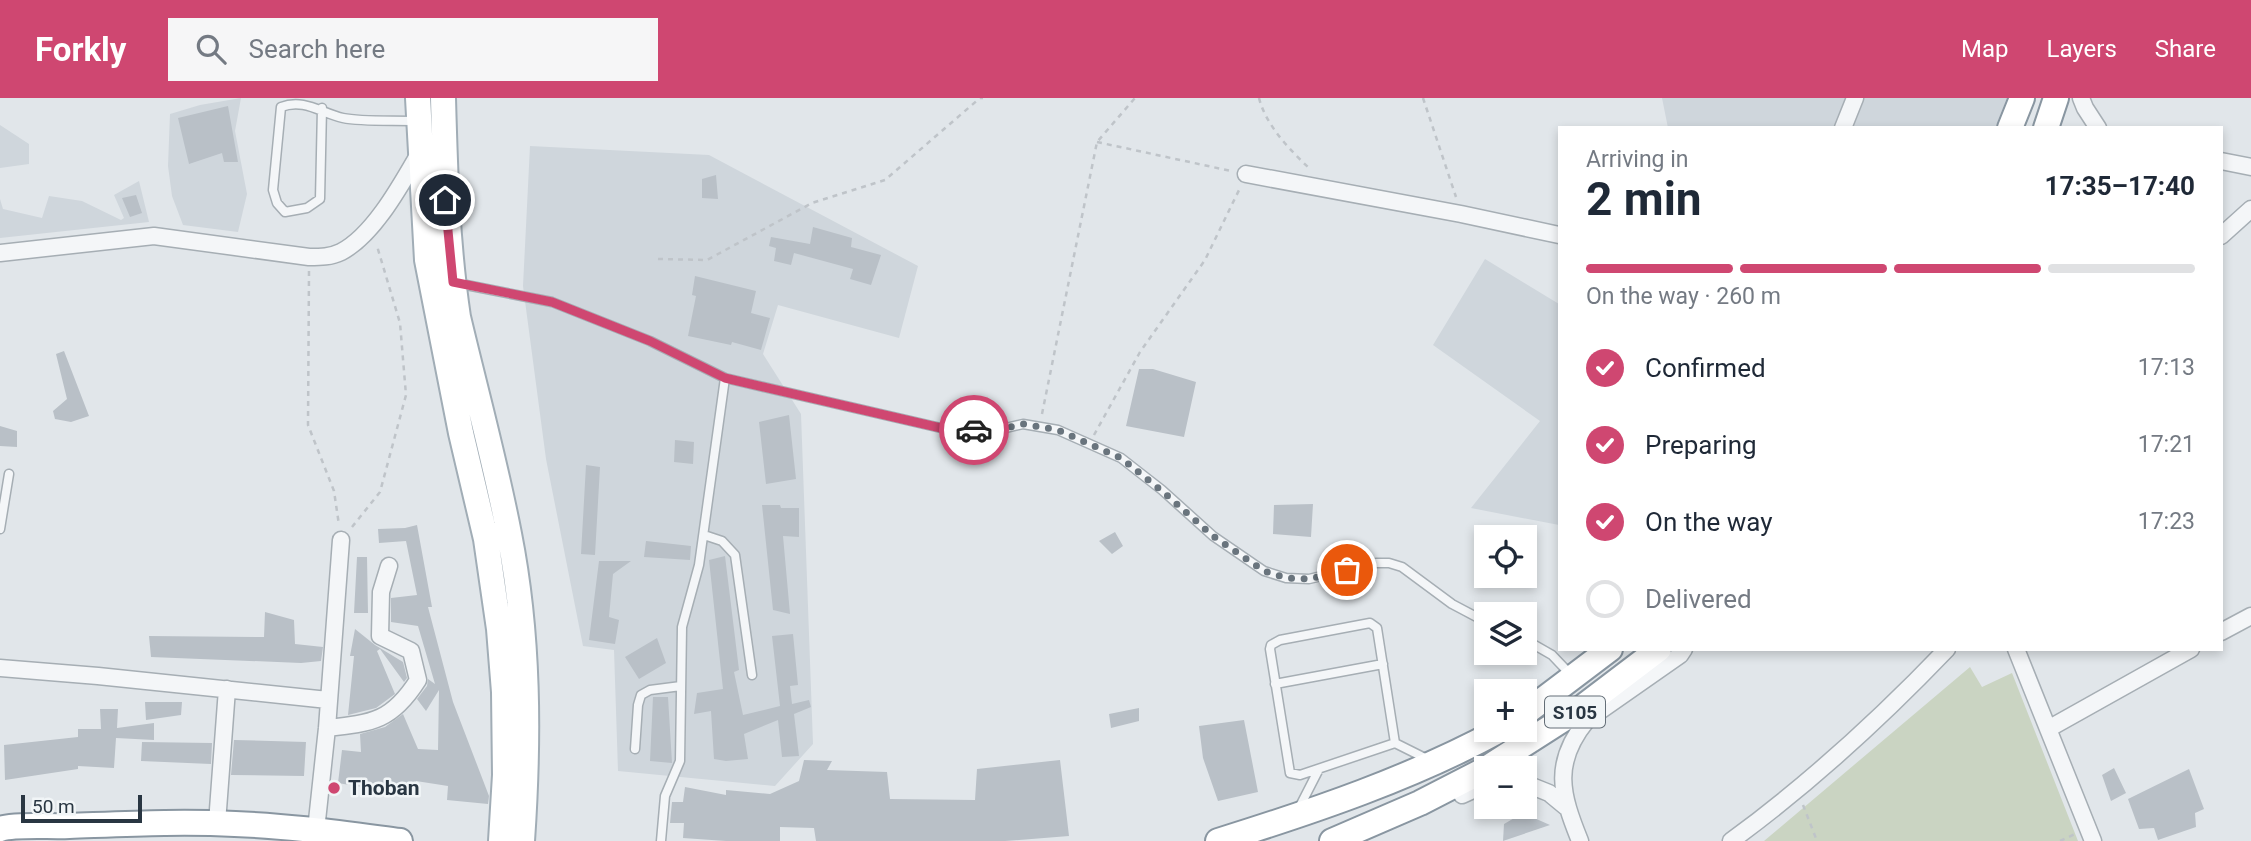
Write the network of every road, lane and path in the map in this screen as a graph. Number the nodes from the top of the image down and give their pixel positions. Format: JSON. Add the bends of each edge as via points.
{"nodes":[{"id":1,"x":443,"y":98,"type":"edge"},
{"id":2,"x":983,"y":98,"type":"edge"},
{"id":3,"x":1135,"y":98,"type":"edge"},
{"id":4,"x":1259,"y":98,"type":"edge"},
{"id":5,"x":1423,"y":98,"type":"edge"},
{"id":6,"x":1855,"y":98,"type":"edge"},
{"id":7,"x":2022,"y":98,"type":"edge"},
{"id":8,"x":2056,"y":98,"type":"edge"},
{"id":9,"x":2081,"y":98,"type":"edge"},
{"id":10,"x":322,"y":108,"type":"junction"},
{"id":11,"x":419,"y":109,"type":"edge"},
{"id":12,"x":1844,"y":126,"type":"edge"},
{"id":13,"x":2011,"y":126,"type":"edge"},
{"id":14,"x":2047,"y":126,"type":"edge"},
{"id":15,"x":2097,"y":126,"type":"edge"},
{"id":16,"x":1097,"y":142,"type":"junction"},
{"id":17,"x":420,"y":150,"type":"junction"},
{"id":18,"x":2223,"y":161,"type":"edge"},
{"id":19,"x":2251,"y":167,"type":"edge"},
{"id":20,"x":1246,"y":174,"type":"junction"},
{"id":21,"x":1338,"y":192,"type":"junction"},
{"id":22,"x":2251,"y":209,"type":"edge"},
{"id":23,"x":1461,"y":214,"type":"junction"},
{"id":24,"x":371,"y":226,"type":"junction"},
{"id":25,"x":2223,"y":234,"type":"edge"},
{"id":26,"x":1558,"y":235,"type":"edge"},
{"id":27,"x":0,"y":253,"type":"edge"},
{"id":28,"x":309,"y":257,"type":"junction"},
{"id":29,"x":659,"y":259,"type":"dead end"},
{"id":30,"x":453,"y":282,"type":"junction"},
{"id":31,"x":725,"y":378,"type":"junction"},
{"id":32,"x":1040,"y":427,"type":"junction"},
{"id":33,"x":1089,"y":444,"type":"junction"},
{"id":34,"x":9,"y":474,"type":"dead end"},
{"id":35,"x":0,"y":529,"type":"edge"},
{"id":36,"x":704,"y":535,"type":"junction"},
{"id":37,"x":341,"y":540,"type":"junction"},
{"id":38,"x":389,"y":566,"type":"dead end"},
{"id":39,"x":1474,"y":616,"type":"edge"},
{"id":40,"x":2251,"y":616,"type":"edge"},
{"id":41,"x":2223,"y":631,"type":"edge"},
{"id":42,"x":1537,"y":646,"type":"edge"},
{"id":43,"x":1608,"y":651,"type":"edge"},
{"id":44,"x":1655,"y":651,"type":"edge"},
{"id":45,"x":1683,"y":651,"type":"edge"},
{"id":46,"x":1945,"y":651,"type":"edge"},
{"id":47,"x":2017,"y":651,"type":"edge"},
{"id":48,"x":2187,"y":651,"type":"edge"},
{"id":49,"x":1383,"y":664,"type":"junction"},
{"id":50,"x":0,"y":668,"type":"edge"},
{"id":51,"x":752,"y":675,"type":"dead end"},
{"id":52,"x":1574,"y":678,"type":"junction"},
{"id":53,"x":1275,"y":684,"type":"junction"},
{"id":54,"x":681,"y":686,"type":"junction"},
{"id":55,"x":227,"y":689,"type":"junction"},
{"id":56,"x":328,"y":700,"type":"junction"},
{"id":57,"x":1537,"y":705,"type":"edge"},
{"id":58,"x":327,"y":728,"type":"junction"},
{"id":59,"x":2048,"y":729,"type":"junction"},
{"id":60,"x":1475,"y":742,"type":"edge"},
{"id":61,"x":1395,"y":743,"type":"junction"},
{"id":62,"x":635,"y":749,"type":"dead end"},
{"id":63,"x":1506,"y":756,"type":"edge"},
{"id":64,"x":1433,"y":762,"type":"junction"},
{"id":65,"x":1319,"y":769,"type":"junction"},
{"id":66,"x":1474,"y":775,"type":"edge"},
{"id":67,"x":1537,"y":788,"type":"edge"},
{"id":68,"x":1474,"y":790,"type":"edge"},
{"id":69,"x":1797,"y":790,"type":"junction"},
{"id":70,"x":1420,"y":803,"type":"junction"},
{"id":71,"x":1566,"y":807,"type":"junction"},
{"id":72,"x":1295,"y":817,"type":"junction"},
{"id":73,"x":160,"y":822,"type":"junction"},
{"id":74,"x":217,"y":823,"type":"junction"},
{"id":75,"x":3,"y":825,"type":"edge"},
{"id":76,"x":316,"y":830,"type":"junction"},
{"id":77,"x":37,"y":841,"type":"edge"},
{"id":78,"x":400,"y":841,"type":"edge"},
{"id":79,"x":500,"y":841,"type":"edge"},
{"id":80,"x":522,"y":841,"type":"edge"},
{"id":81,"x":662,"y":841,"type":"edge"},
{"id":82,"x":1218,"y":841,"type":"edge"},
{"id":83,"x":1255,"y":841,"type":"edge"},
{"id":84,"x":1332,"y":841,"type":"edge"},
{"id":85,"x":1580,"y":841,"type":"edge"},
{"id":86,"x":1731,"y":841,"type":"edge"},
{"id":87,"x":1817,"y":841,"type":"edge"},
{"id":88,"x":2093,"y":841,"type":"edge"}],
"edges":[{"from":1,"to":30,"type":"main road","via":[[445,200]]},
{"from":2,"to":29,"type":"path","via":[[885,180],[812,203],[707,260]]},
{"from":3,"to":16,"type":"path"},
{"from":4,"to":21,"type":"path","via":[[1284,143]]},
{"from":5,"to":23,"type":"path"},
{"from":6,"to":12,"type":"street"},
{"from":7,"to":13,"type":"main road"},
{"from":8,"to":14,"type":"main road"},
{"from":9,"to":15,"type":"street"},
{"from":10,"to":10,"type":"lane","via":[[290,101],[281,107],[273,190],[285,212],[307,208],[320,199]]},
{"from":10,"to":11,"type":"lane","via":[[343,118]]},
{"from":11,"to":17,"type":"main road"},
{"from":16,"to":20,"type":"path"},
{"from":16,"to":32,"type":"path"},
{"from":17,"to":24,"type":"street"},
{"from":17,"to":79,"type":"main road","via":[[427,260],[486,539],[499,629],[505,775]]},
{"from":18,"to":19,"type":"street"},
{"from":20,"to":21,"type":"street"},
{"from":20,"to":33,"type":"path","via":[[1205,260],[1140,352]]},
{"from":21,"to":23,"type":"street"},
{"from":22,"to":25,"type":"street"},
{"from":23,"to":26,"type":"street"},
{"from":24,"to":28,"type":"street","via":[[339,253]]},
{"from":24,"to":37,"type":"path","via":[[400,323],[406,395],[380,492]]},
{"from":27,"to":28,"type":"street","via":[[154,236]]},
{"from":28,"to":37,"type":"path","via":[[308,425],[334,491]]},
{"from":30,"to":31,"type":"lane","via":[[552,302],[650,341]]},
{"from":30,"to":80,"type":"main road","via":[[510,536],[522,623],[527,696]]},
{"from":31,"to":32,"type":"lane","via":[[941,428],[993,431],[1023,424]]},
{"from":31,"to":36,"type":"lane"},
{"from":32,"to":33,"type":"lane"},
{"from":33,"to":39,"type":"lane","via":[[1121,458],[1213,536],[1264,571],[1309,579],[1389,563]]},
{"from":34,"to":35,"type":"lane"},
{"from":36,"to":51,"type":"lane","via":[[722,541],[735,555]]},
{"from":36,"to":54,"type":"lane","via":[[682,627]]},
{"from":37,"to":56,"type":"street"},
{"from":38,"to":58,"type":"street","via":[[381,592],[380,636],[411,651],[418,680],[404,703],[380,720]]},
{"from":40,"to":41,"type":"street"},
{"from":42,"to":52,"type":"lane","via":[[1552,654]]},
{"from":43,"to":52,"type":"main road","number":"S105"},
{"from":44,"to":63,"type":"main road","number":"S105","via":[[1584,706]]},
{"from":45,"to":71,"type":"street","via":[[1577,732],[1562,776]]},
{"from":46,"to":69,"type":"street","via":[[1894,705]]},
{"from":47,"to":59,"type":"street"},
{"from":48,"to":59,"type":"street"},
{"from":49,"to":53,"type":"lane"},
{"from":49,"to":53,"type":"lane","via":[[1377,628],[1370,623],[1280,639],[1270,649]]},
{"from":49,"to":61,"type":"lane"},
{"from":50,"to":55,"type":"street"},
{"from":52,"to":57,"type":"main road","number":"S105"},
{"from":53,"to":65,"type":"lane","via":[[1290,773]]},
{"from":54,"to":62,"type":"lane","via":[[641,695]]},
{"from":54,"to":81,"type":"lane","via":[[680,761],[665,796]]},
{"from":55,"to":56,"type":"street"},
{"from":55,"to":74,"type":"street"},
{"from":56,"to":58,"type":"street"},
{"from":58,"to":76,"type":"street"},
{"from":59,"to":88,"type":"street"},
{"from":60,"to":64,"type":"main road"},
{"from":61,"to":64,"type":"lane"},
{"from":61,"to":65,"type":"lane"},
{"from":64,"to":72,"type":"main road"},
{"from":65,"to":72,"type":"lane"},
{"from":66,"to":70,"type":"main road","number":"S105"},
{"from":67,"to":71,"type":"street"},
{"from":68,"to":70,"type":"street","via":[[1446,803]]},
{"from":69,"to":86,"type":"street"},
{"from":69,"to":87,"type":"path"},
{"from":70,"to":84,"type":"main road","number":"S105"},
{"from":71,"to":85,"type":"street"},
{"from":72,"to":82,"type":"main road"},
{"from":72,"to":83,"type":"main road"},
{"from":73,"to":74,"type":"main road"},
{"from":73,"to":75,"type":"main road","via":[[41,828]]},
{"from":73,"to":77,"type":"main road"},
{"from":74,"to":76,"type":"main road"},
{"from":76,"to":78,"type":"main road"}]}
